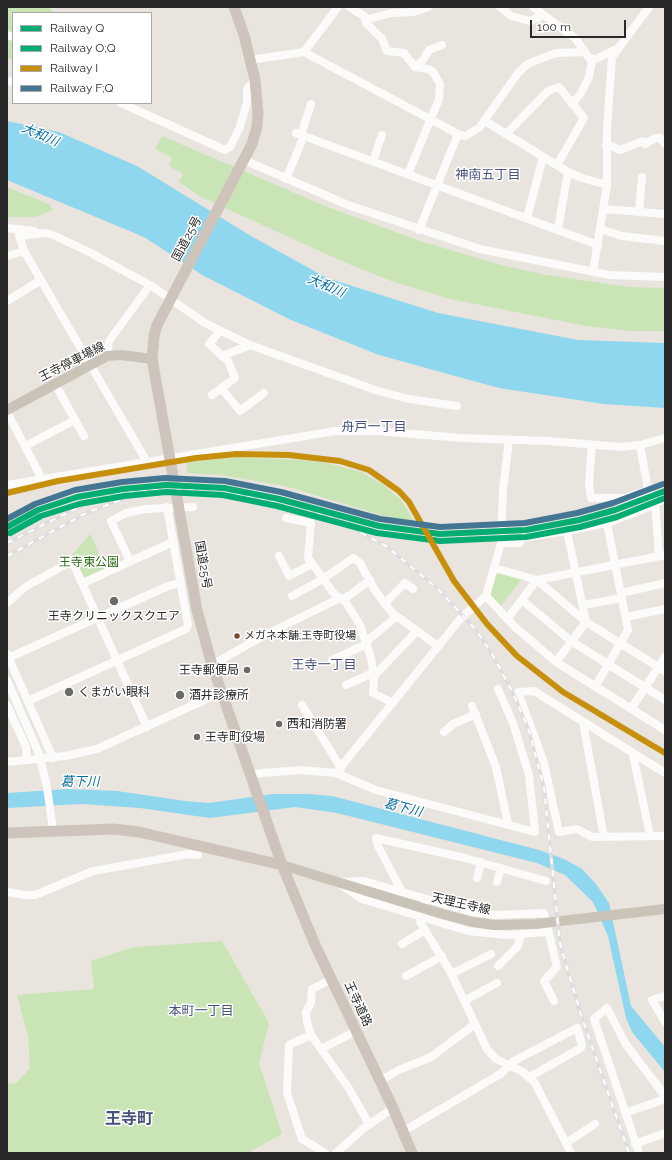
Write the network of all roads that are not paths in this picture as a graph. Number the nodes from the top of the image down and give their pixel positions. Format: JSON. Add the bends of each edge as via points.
{"nodes":[{"id":1,"x":234,"y":7,"type":"edge"},
{"id":2,"x":338,"y":7,"type":"edge"},
{"id":3,"x":350,"y":7,"type":"edge"},
{"id":4,"x":428,"y":7,"type":"edge"},
{"id":5,"x":500,"y":7,"type":"edge"},
{"id":6,"x":533,"y":7,"type":"edge"},
{"id":7,"x":648,"y":7,"type":"edge"},
{"id":8,"x":543,"y":15,"type":"junction"},
{"id":9,"x":365,"y":20,"type":"junction"},
{"id":10,"x":442,"y":45,"type":"dead end"},
{"id":11,"x":616,"y":49,"type":"junction"},
{"id":12,"x":304,"y":52,"type":"junction"},
{"id":13,"x":585,"y":52,"type":"junction"},
{"id":14,"x":250,"y":60,"type":"junction"},
{"id":15,"x":592,"y":60,"type":"junction"},
{"id":16,"x":415,"y":67,"type":"junction"},
{"id":17,"x":255,"y":80,"type":"junction"},
{"id":18,"x":124,"y":104,"type":"edge"},
{"id":19,"x":311,"y":104,"type":"dead end"},
{"id":20,"x":572,"y":104,"type":"junction"},
{"id":21,"x":431,"y":120,"type":"junction"},
{"id":22,"x":485,"y":121,"type":"junction"},
{"id":23,"x":300,"y":134,"type":"junction"},
{"id":24,"x":458,"y":134,"type":"junction"},
{"id":25,"x":506,"y":134,"type":"junction"},
{"id":26,"x":382,"y":135,"type":"dead end"},
{"id":27,"x":606,"y":144,"type":"junction"},
{"id":28,"x":665,"y":144,"type":"edge"},
{"id":29,"x":543,"y":157,"type":"junction"},
{"id":30,"x":244,"y":160,"type":"junction"},
{"id":31,"x":373,"y":161,"type":"junction"},
{"id":32,"x":557,"y":165,"type":"junction"},
{"id":33,"x":568,"y":172,"type":"junction"},
{"id":34,"x":408,"y":174,"type":"junction"},
{"id":35,"x":642,"y":177,"type":"dead end"},
{"id":36,"x":286,"y":179,"type":"junction"},
{"id":37,"x":437,"y":185,"type":"junction"},
{"id":38,"x":606,"y":185,"type":"junction"},
{"id":39,"x":604,"y":209,"type":"junction"},
{"id":40,"x":639,"y":212,"type":"junction"},
{"id":41,"x":665,"y":214,"type":"edge"},
{"id":42,"x":527,"y":218,"type":"junction"},
{"id":43,"x":7,"y":228,"type":"edge"},
{"id":44,"x":558,"y":229,"type":"junction"},
{"id":45,"x":600,"y":229,"type":"junction"},
{"id":46,"x":419,"y":230,"type":"junction"},
{"id":47,"x":46,"y":233,"type":"junction"},
{"id":48,"x":665,"y":241,"type":"edge"},
{"id":49,"x":598,"y":245,"type":"junction"},
{"id":50,"x":24,"y":251,"type":"junction"},
{"id":51,"x":7,"y":256,"type":"edge"},
{"id":52,"x":593,"y":272,"type":"junction"},
{"id":53,"x":665,"y":277,"type":"edge"},
{"id":54,"x":41,"y":280,"type":"junction"},
{"id":55,"x":150,"y":285,"type":"junction"},
{"id":56,"x":173,"y":295,"type":"junction"},
{"id":57,"x":7,"y":301,"type":"edge"},
{"id":58,"x":220,"y":331,"type":"junction"},
{"id":59,"x":250,"y":345,"type":"junction"},
{"id":60,"x":107,"y":356,"type":"junction"},
{"id":61,"x":222,"y":356,"type":"junction"},
{"id":62,"x":152,"y":360,"type":"junction"},
{"id":63,"x":90,"y":365,"type":"junction"},
{"id":64,"x":54,"y":384,"type":"junction"},
{"id":65,"x":221,"y":388,"type":"junction"},
{"id":66,"x":264,"y":393,"type":"dead end"},
{"id":67,"x":212,"y":395,"type":"dead end"},
{"id":68,"x":457,"y":406,"type":"dead end"},
{"id":69,"x":7,"y":411,"type":"edge"},
{"id":70,"x":75,"y":420,"type":"junction"},
{"id":71,"x":84,"y":436,"type":"dead end"},
{"id":72,"x":665,"y":438,"type":"edge"},
{"id":73,"x":509,"y":440,"type":"junction"},
{"id":74,"x":592,"y":445,"type":"junction"},
{"id":75,"x":640,"y":445,"type":"junction"},
{"id":76,"x":25,"y":446,"type":"junction"},
{"id":77,"x":147,"y":462,"type":"junction"},
{"id":78,"x":42,"y":479,"type":"junction"},
{"id":79,"x":7,"y":485,"type":"edge"},
{"id":80,"x":648,"y":490,"type":"junction"},
{"id":81,"x":665,"y":498,"type":"edge"},
{"id":82,"x":654,"y":503,"type":"junction"},
{"id":83,"x":167,"y":507,"type":"junction"},
{"id":84,"x":193,"y":507,"type":"dead end"},
{"id":85,"x":286,"y":518,"type":"dead end"},
{"id":86,"x":607,"y":523,"type":"junction"},
{"id":87,"x":567,"y":531,"type":"junction"},
{"id":88,"x":173,"y":542,"type":"junction"},
{"id":89,"x":501,"y":543,"type":"junction"},
{"id":90,"x":279,"y":556,"type":"dead end"},
{"id":91,"x":662,"y":556,"type":"edge"},
{"id":92,"x":130,"y":561,"type":"junction"},
{"id":93,"x":312,"y":564,"type":"junction"},
{"id":94,"x":615,"y":564,"type":"junction"},
{"id":95,"x":495,"y":568,"type":"junction"},
{"id":96,"x":576,"y":572,"type":"junction"},
{"id":97,"x":323,"y":579,"type":"junction"},
{"id":98,"x":370,"y":580,"type":"junction"},
{"id":99,"x":536,"y":580,"type":"junction"},
{"id":100,"x":82,"y":583,"type":"junction"},
{"id":101,"x":180,"y":583,"type":"junction"},
{"id":102,"x":665,"y":583,"type":"edge"},
{"id":103,"x":413,"y":589,"type":"dead end"},
{"id":104,"x":292,"y":596,"type":"dead end"},
{"id":105,"x":486,"y":596,"type":"junction"},
{"id":106,"x":621,"y":596,"type":"junction"},
{"id":107,"x":342,"y":599,"type":"junction"},
{"id":108,"x":522,"y":600,"type":"junction"},
{"id":109,"x":384,"y":603,"type":"junction"},
{"id":110,"x":7,"y":604,"type":"edge"},
{"id":111,"x":583,"y":605,"type":"junction"},
{"id":112,"x":665,"y":609,"type":"edge"},
{"id":113,"x":396,"y":617,"type":"junction"},
{"id":114,"x":626,"y":617,"type":"junction"},
{"id":115,"x":98,"y":618,"type":"junction"},
{"id":116,"x":507,"y":619,"type":"junction"},
{"id":117,"x":586,"y":622,"type":"junction"},
{"id":118,"x":417,"y":631,"type":"junction"},
{"id":119,"x":571,"y":641,"type":"junction"},
{"id":120,"x":367,"y":643,"type":"junction"},
{"id":121,"x":621,"y":644,"type":"junction"},
{"id":122,"x":438,"y":646,"type":"junction"},
{"id":123,"x":8,"y":656,"type":"edge"},
{"id":124,"x":665,"y":656,"type":"edge"},
{"id":125,"x":332,"y":660,"type":"dead end"},
{"id":126,"x":117,"y":661,"type":"junction"},
{"id":127,"x":556,"y":662,"type":"junction"},
{"id":128,"x":212,"y":665,"type":"junction"},
{"id":129,"x":608,"y":665,"type":"junction"},
{"id":130,"x":662,"y":670,"type":"edge"},
{"id":131,"x":374,"y":674,"type":"junction"},
{"id":132,"x":7,"y":680,"type":"edge"},
{"id":133,"x":346,"y":685,"type":"dead end"},
{"id":134,"x":595,"y":687,"type":"junction"},
{"id":135,"x":645,"y":688,"type":"junction"},
{"id":136,"x":498,"y":689,"type":"dead end"},
{"id":137,"x":222,"y":692,"type":"junction"},
{"id":138,"x":665,"y":700,"type":"edge"},
{"id":139,"x":28,"y":701,"type":"junction"},
{"id":140,"x":393,"y":703,"type":"junction"},
{"id":141,"x":7,"y":705,"type":"edge"},
{"id":142,"x":302,"y":705,"type":"dead end"},
{"id":143,"x":472,"y":706,"type":"dead end"},
{"id":144,"x":631,"y":709,"type":"junction"},
{"id":145,"x":476,"y":714,"type":"junction"},
{"id":146,"x":583,"y":722,"type":"junction"},
{"id":147,"x":147,"y":727,"type":"junction"},
{"id":148,"x":665,"y":730,"type":"edge"},
{"id":149,"x":444,"y":732,"type":"dead end"},
{"id":150,"x":634,"y":755,"type":"junction"},
{"id":151,"x":53,"y":758,"type":"junction"},
{"id":152,"x":27,"y":760,"type":"junction"},
{"id":153,"x":7,"y":762,"type":"edge"},
{"id":154,"x":339,"y":770,"type":"junction"},
{"id":155,"x":665,"y":773,"type":"edge"},
{"id":156,"x":251,"y":777,"type":"junction"},
{"id":157,"x":508,"y":824,"type":"junction"},
{"id":158,"x":52,"y":830,"type":"junction"},
{"id":159,"x":7,"y":833,"type":"edge"},
{"id":160,"x":650,"y":835,"type":"junction"},
{"id":161,"x":665,"y":836,"type":"edge"},
{"id":162,"x":604,"y":837,"type":"junction"},
{"id":163,"x":178,"y":840,"type":"junction"},
{"id":164,"x":198,"y":856,"type":"dead end"},
{"id":165,"x":172,"y":857,"type":"junction"},
{"id":166,"x":481,"y":862,"type":"junction"},
{"id":167,"x":282,"y":865,"type":"junction"},
{"id":168,"x":501,"y":868,"type":"junction"},
{"id":169,"x":477,"y":878,"type":"dead end"},
{"id":170,"x":546,"y":881,"type":"dead end"},
{"id":171,"x":497,"y":882,"type":"dead end"},
{"id":172,"x":337,"y":883,"type":"junction"},
{"id":173,"x":7,"y":892,"type":"edge"},
{"id":174,"x":402,"y":892,"type":"junction"},
{"id":175,"x":425,"y":899,"type":"junction"},
{"id":176,"x":662,"y":909,"type":"edge"},
{"id":177,"x":421,"y":918,"type":"junction"},
{"id":178,"x":425,"y":930,"type":"junction"},
{"id":179,"x":547,"y":932,"type":"junction"},
{"id":180,"x":521,"y":934,"type":"junction"},
{"id":181,"x":402,"y":944,"type":"dead end"},
{"id":182,"x":491,"y":954,"type":"dead end"},
{"id":183,"x":442,"y":956,"type":"junction"},
{"id":184,"x":498,"y":966,"type":"dead end"},
{"id":185,"x":452,"y":974,"type":"junction"},
{"id":186,"x":406,"y":976,"type":"dead end"},
{"id":187,"x":332,"y":979,"type":"junction"},
{"id":188,"x":497,"y":983,"type":"dead end"},
{"id":189,"x":665,"y":996,"type":"edge"},
{"id":190,"x":464,"y":1001,"type":"junction"},
{"id":191,"x":554,"y":1001,"type":"dead end"},
{"id":192,"x":665,"y":1022,"type":"edge"},
{"id":193,"x":475,"y":1024,"type":"junction"},
{"id":194,"x":356,"y":1031,"type":"junction"},
{"id":195,"x":311,"y":1035,"type":"junction"},
{"id":196,"x":321,"y":1049,"type":"junction"},
{"id":197,"x":509,"y":1066,"type":"junction"},
{"id":198,"x":530,"y":1077,"type":"junction"},
{"id":199,"x":379,"y":1081,"type":"junction"},
{"id":200,"x":665,"y":1098,"type":"edge"},
{"id":201,"x":393,"y":1108,"type":"junction"},
{"id":202,"x":625,"y":1113,"type":"junction"},
{"id":203,"x":369,"y":1124,"type":"junction"},
{"id":204,"x":595,"y":1124,"type":"dead end"},
{"id":205,"x":402,"y":1132,"type":"junction"},
{"id":206,"x":665,"y":1133,"type":"edge"},
{"id":207,"x":566,"y":1143,"type":"junction"},
{"id":208,"x":636,"y":1144,"type":"junction"},
{"id":209,"x":325,"y":1153,"type":"edge"},
{"id":210,"x":336,"y":1153,"type":"edge"},
{"id":211,"x":412,"y":1153,"type":"edge"},
{"id":212,"x":571,"y":1153,"type":"edge"},
{"id":213,"x":639,"y":1153,"type":"edge"}],
"edges":[{"from":1,"to":14,"type":"highway","name":"国道25号"},
{"from":2,"to":12,"type":"street"},
{"from":3,"to":9,"type":"street","via":[[362,14]]},
{"from":4,"to":9,"type":"street","via":[[414,12]]},
{"from":5,"to":8,"type":"street","via":[[511,16],[530,21]]},
{"from":6,"to":8,"type":"street"},
{"from":7,"to":11,"type":"street"},
{"from":8,"to":13,"type":"street","via":[[575,38]]},
{"from":9,"to":16,"type":"street","via":[[382,38],[387,51],[404,53]]},
{"from":10,"to":16,"type":"street","via":[[429,50]]},
{"from":11,"to":15,"type":"street"},
{"from":11,"to":27,"type":"street","via":[[612,57]]},
{"from":12,"to":14,"type":"street"},
{"from":12,"to":21,"type":"street"},
{"from":13,"to":15,"type":"street"},
{"from":13,"to":22,"type":"street","via":[[556,53],[525,66],[518,72]]},
{"from":14,"to":17,"type":"highway","name":"国道25号"},
{"from":15,"to":20,"type":"street","via":[[589,77]]},
{"from":16,"to":21,"type":"street","via":[[433,72],[440,84]]},
{"from":17,"to":18,"type":"street","via":[[247,89],[247,102],[240,127],[230,147],[224,150]]},
{"from":17,"to":30,"type":"highway","name":"国道25号","via":[[257,128]]},
{"from":19,"to":23,"type":"street"},
{"from":20,"to":25,"type":"street","via":[[559,87],[548,91]]},
{"from":20,"to":32,"type":"street","via":[[584,118]]},
{"from":21,"to":24,"type":"street"},
{"from":21,"to":34,"type":"street"},
{"from":22,"to":24,"type":"street","via":[[469,135]]},
{"from":22,"to":25,"type":"street"},
{"from":23,"to":31,"type":"street"},
{"from":23,"to":36,"type":"street"},
{"from":24,"to":37,"type":"street"},
{"from":25,"to":29,"type":"street"},
{"from":26,"to":31,"type":"street"},
{"from":27,"to":28,"type":"street","via":[[620,150],[643,141],[645,144],[655,138],[660,138]]},
{"from":27,"to":38,"type":"street"},
{"from":29,"to":32,"type":"street"},
{"from":29,"to":42,"type":"street"},
{"from":30,"to":36,"type":"street"},
{"from":30,"to":56,"type":"highway","name":"国道25号"},
{"from":31,"to":34,"type":"street"},
{"from":32,"to":33,"type":"street"},
{"from":33,"to":38,"type":"street"},
{"from":33,"to":44,"type":"street"},
{"from":34,"to":37,"type":"street"},
{"from":35,"to":40,"type":"street"},
{"from":36,"to":46,"type":"street","via":[[348,205]]},
{"from":37,"to":42,"type":"street"},
{"from":37,"to":46,"type":"street"},
{"from":38,"to":39,"type":"street"},
{"from":39,"to":40,"type":"street"},
{"from":39,"to":45,"type":"street"},
{"from":40,"to":41,"type":"street"},
{"from":42,"to":44,"type":"street"},
{"from":43,"to":47,"type":"street"},
{"from":44,"to":49,"type":"street"},
{"from":45,"to":48,"type":"street","via":[[622,236]]},
{"from":45,"to":49,"type":"street"},
{"from":46,"to":52,"type":"street","via":[[480,249]]},
{"from":47,"to":50,"type":"street","via":[[19,236]]},
{"from":47,"to":55,"type":"street","via":[[87,251]]},
{"from":49,"to":52,"type":"street"},
{"from":50,"to":51,"type":"street"},
{"from":50,"to":54,"type":"street"},
{"from":52,"to":53,"type":"street"},
{"from":54,"to":57,"type":"street"},
{"from":54,"to":63,"type":"street"},
{"from":55,"to":56,"type":"street"},
{"from":55,"to":60,"type":"street","via":[[109,341]]},
{"from":56,"to":58,"type":"street","via":[[201,320]]},
{"from":56,"to":62,"type":"highway","name":"国道25号","via":[[156,331]]},
{"from":58,"to":59,"type":"street"},
{"from":58,"to":61,"type":"street","via":[[209,344]]},
{"from":59,"to":61,"type":"street"},
{"from":59,"to":68,"type":"street","via":[[378,391],[409,399]]},
{"from":60,"to":62,"type":"main road","name":"王寺停車場線","via":[[121,354]]},
{"from":60,"to":63,"type":"main road","name":"王寺停車場線"},
{"from":61,"to":65,"type":"street","via":[[228,361],[235,378]]},
{"from":62,"to":128,"type":"highway","name":"国道25号","via":[[201,629]]},
{"from":63,"to":64,"type":"main road","name":"王寺停車場線"},
{"from":63,"to":77,"type":"street"},
{"from":64,"to":69,"type":"main road","name":"王寺停車場線"},
{"from":64,"to":70,"type":"street"},
{"from":65,"to":66,"type":"street","via":[[240,411]]},
{"from":65,"to":67,"type":"street"},
{"from":69,"to":76,"type":"street"},
{"from":70,"to":71,"type":"street"},
{"from":70,"to":76,"type":"street"},
{"from":72,"to":75,"type":"street"},
{"from":73,"to":74,"type":"street"},
{"from":73,"to":77,"type":"street","via":[[378,431],[336,431]]},
{"from":73,"to":89,"type":"street","via":[[503,489]]},
{"from":74,"to":75,"type":"street"},
{"from":74,"to":80,"type":"street","via":[[588,482],[591,498],[625,498]]},
{"from":75,"to":80,"type":"street"},
{"from":76,"to":78,"type":"street"},
{"from":77,"to":78,"type":"street"},
{"from":78,"to":79,"type":"street"},
{"from":80,"to":82,"type":"street"},
{"from":81,"to":82,"type":"street"},
{"from":82,"to":86,"type":"street"},
{"from":82,"to":91,"type":"street"},
{"from":83,"to":84,"type":"street"},
{"from":83,"to":88,"type":"street"},
{"from":83,"to":92,"type":"street","via":[[131,512],[111,521]]},
{"from":85,"to":93,"type":"street","via":[[311,523],[308,554]]},
{"from":86,"to":87,"type":"street"},
{"from":86,"to":94,"type":"street"},
{"from":87,"to":89,"type":"street","via":[[521,538],[520,542]]},
{"from":87,"to":96,"type":"street"},
{"from":88,"to":92,"type":"street"},
{"from":88,"to":101,"type":"street"},
{"from":89,"to":95,"type":"street"},
{"from":90,"to":93,"type":"street","via":[[289,576]]},
{"from":91,"to":94,"type":"street"},
{"from":92,"to":100,"type":"street"},
{"from":93,"to":97,"type":"street"},
{"from":94,"to":96,"type":"street"},
{"from":94,"to":106,"type":"street"},
{"from":95,"to":99,"type":"street"},
{"from":95,"to":105,"type":"street"},
{"from":96,"to":99,"type":"street"},
{"from":96,"to":111,"type":"street"},
{"from":97,"to":98,"type":"street","via":[[353,558],[360,563]]},
{"from":97,"to":104,"type":"street"},
{"from":97,"to":107,"type":"street"},
{"from":98,"to":107,"type":"street"},
{"from":98,"to":109,"type":"street"},
{"from":99,"to":108,"type":"street"},
{"from":99,"to":117,"type":"street"},
{"from":100,"to":110,"type":"street","via":[[72,561],[25,587]]},
{"from":100,"to":115,"type":"street"},
{"from":101,"to":115,"type":"street"},
{"from":101,"to":126,"type":"street","via":[[188,624],[186,629]]},
{"from":102,"to":106,"type":"street"},
{"from":103,"to":109,"type":"street","via":[[405,582]]},
{"from":105,"to":116,"type":"street"},
{"from":105,"to":122,"type":"street","via":[[461,618]]},
{"from":106,"to":111,"type":"street"},
{"from":106,"to":114,"type":"street"},
{"from":107,"to":120,"type":"street","via":[[358,621]]},
{"from":107,"to":128,"type":"street","via":[[261,637]]},
{"from":108,"to":116,"type":"street"},
{"from":108,"to":119,"type":"street"},
{"from":109,"to":113,"type":"street"},
{"from":111,"to":117,"type":"street"},
{"from":112,"to":114,"type":"street"},
{"from":113,"to":118,"type":"street"},
{"from":113,"to":120,"type":"street"},
{"from":114,"to":121,"type":"street","via":[[628,630]]},
{"from":115,"to":123,"type":"street"},
{"from":115,"to":126,"type":"street"},
{"from":116,"to":127,"type":"street"},
{"from":117,"to":119,"type":"street"},
{"from":117,"to":121,"type":"street"},
{"from":118,"to":122,"type":"street"},
{"from":118,"to":131,"type":"street"},
{"from":119,"to":127,"type":"street"},
{"from":119,"to":129,"type":"street"},
{"from":120,"to":125,"type":"street"},
{"from":120,"to":131,"type":"street"},
{"from":121,"to":129,"type":"street"},
{"from":121,"to":130,"type":"street"},
{"from":122,"to":140,"type":"street"},
{"from":123,"to":139,"type":"street"},
{"from":124,"to":130,"type":"street"},
{"from":126,"to":139,"type":"street"},
{"from":126,"to":147,"type":"street"},
{"from":127,"to":134,"type":"street"},
{"from":128,"to":137,"type":"highway","name":"国道25号"},
{"from":129,"to":134,"type":"street"},
{"from":129,"to":135,"type":"street"},
{"from":130,"to":135,"type":"street"},
{"from":131,"to":133,"type":"street"},
{"from":131,"to":140,"type":"street","via":[[373,693]]},
{"from":132,"to":158,"type":"street","via":[[39,754],[47,787]]},
{"from":134,"to":144,"type":"street"},
{"from":135,"to":138,"type":"street"},
{"from":135,"to":144,"type":"street"},
{"from":136,"to":157,"type":"street","via":[[513,723],[529,775],[535,832]]},
{"from":137,"to":147,"type":"street"},
{"from":137,"to":156,"type":"highway","name":"国道25号"},
{"from":139,"to":151,"type":"street"},
{"from":140,"to":154,"type":"street"},
{"from":141,"to":152,"type":"street","via":[[26,747]]},
{"from":142,"to":154,"type":"street"},
{"from":143,"to":145,"type":"street"},
{"from":144,"to":148,"type":"street"},
{"from":145,"to":149,"type":"street","via":[[453,724]]},
{"from":145,"to":157,"type":"street","via":[[496,767]]},
{"from":146,"to":150,"type":"street"},
{"from":146,"to":162,"type":"street"},
{"from":146,"to":162,"type":"street","via":[[534,691],[518,692],[544,763],[559,832],[577,829],[592,837]]},
{"from":147,"to":151,"type":"street","via":[[96,749]]},
{"from":150,"to":155,"type":"street"},
{"from":150,"to":160,"type":"street"},
{"from":151,"to":152,"type":"street"},
{"from":152,"to":153,"type":"street"},
{"from":154,"to":156,"type":"street","via":[[301,770]]},
{"from":154,"to":157,"type":"street","via":[[376,790]]},
{"from":156,"to":167,"type":"highway","name":"国道25号"},
{"from":158,"to":159,"type":"highway"},
{"from":158,"to":163,"type":"highway","via":[[114,828]]},
{"from":160,"to":161,"type":"street"},
{"from":160,"to":162,"type":"street"},
{"from":163,"to":165,"type":"street"},
{"from":163,"to":167,"type":"highway"},
{"from":164,"to":165,"type":"street","via":[[189,854]]},
{"from":165,"to":173,"type":"street","via":[[84,873],[35,895],[25,896]]},
{"from":166,"to":168,"type":"street"},
{"from":166,"to":169,"type":"street"},
{"from":166,"to":174,"type":"street","via":[[376,838]]},
{"from":167,"to":172,"type":"main road","name":"天理王寺線"},
{"from":167,"to":187,"type":"highway","name":"王寺道路"},
{"from":168,"to":170,"type":"street"},
{"from":168,"to":171,"type":"street"},
{"from":172,"to":174,"type":"street","via":[[364,880]]},
{"from":172,"to":176,"type":"main road","name":"天理王寺線","via":[[473,922],[516,925]]},
{"from":172,"to":177,"type":"street","via":[[362,899]]},
{"from":174,"to":175,"type":"street"},
{"from":175,"to":177,"type":"street"},
{"from":175,"to":179,"type":"street","via":[[472,912],[496,915],[544,913]]},
{"from":177,"to":178,"type":"street","via":[[420,922]]},
{"from":177,"to":180,"type":"street","via":[[468,931]]},
{"from":178,"to":181,"type":"street"},
{"from":178,"to":183,"type":"street"},
{"from":179,"to":180,"type":"street"},
{"from":179,"to":191,"type":"street","via":[[557,967],[544,981]]},
{"from":180,"to":184,"type":"street","via":[[518,946]]},
{"from":182,"to":185,"type":"street"},
{"from":183,"to":185,"type":"street"},
{"from":183,"to":186,"type":"street"},
{"from":185,"to":190,"type":"street"},
{"from":187,"to":194,"type":"highway","name":"王寺道路"},
{"from":187,"to":195,"type":"street","via":[[312,989],[311,1003],[306,1016]]},
{"from":188,"to":190,"type":"street"},
{"from":189,"to":192,"type":"street","via":[[652,1000]]},
{"from":190,"to":193,"type":"street"},
{"from":193,"to":197,"type":"street","via":[[490,1054]]},
{"from":193,"to":199,"type":"street","via":[[432,1057]]},
{"from":194,"to":196,"type":"street"},
{"from":194,"to":199,"type":"highway","name":"王寺道路"},
{"from":195,"to":196,"type":"street"},
{"from":195,"to":209,"type":"street","via":[[289,1044],[287,1094],[302,1138]]},
{"from":196,"to":203,"type":"street","via":[[348,1087]]},
{"from":197,"to":198,"type":"street"},
{"from":197,"to":198,"type":"street","via":[[512,1062],[577,1028],[581,1048]]},
{"from":197,"to":205,"type":"street","via":[[502,1073]]},
{"from":198,"to":207,"type":"street","via":[[540,1091]]},
{"from":199,"to":201,"type":"highway","name":"王寺道路"},
{"from":200,"to":202,"type":"street"},
{"from":200,"to":202,"type":"street","via":[[625,1043],[607,1008],[594,1019]]},
{"from":201,"to":203,"type":"street"},
{"from":201,"to":205,"type":"highway","name":"王寺道路"},
{"from":202,"to":208,"type":"street"},
{"from":203,"to":210,"type":"street"},
{"from":204,"to":207,"type":"street"},
{"from":205,"to":211,"type":"highway","name":"王寺道路"},
{"from":206,"to":208,"type":"street"},
{"from":207,"to":212,"type":"street"},
{"from":208,"to":213,"type":"street"}]}
